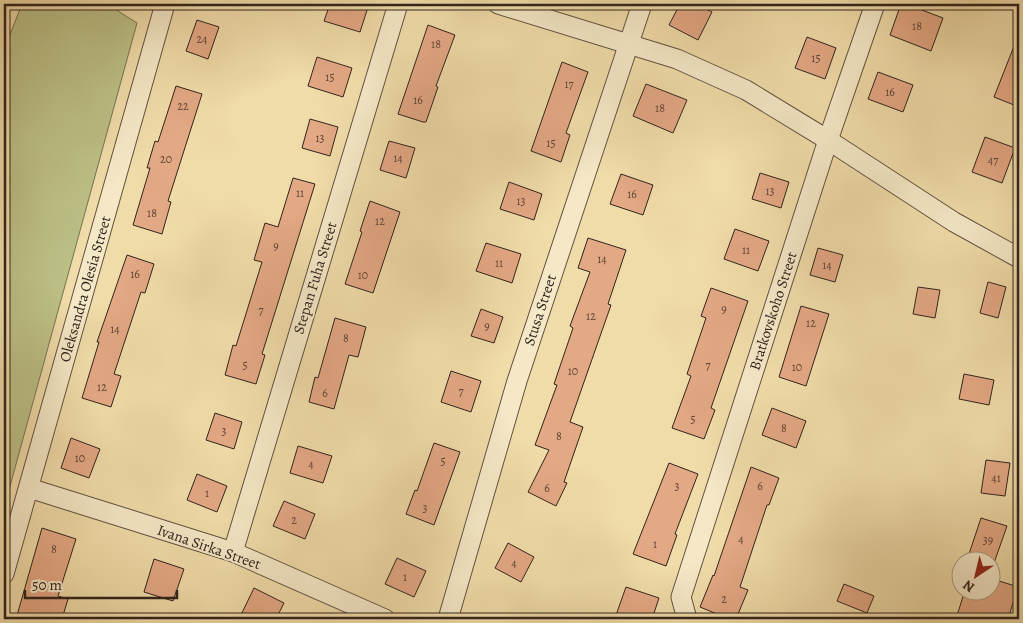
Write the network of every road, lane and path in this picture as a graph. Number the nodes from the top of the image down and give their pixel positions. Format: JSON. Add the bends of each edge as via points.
{"nodes":[{"id":1,"x":165,"y":4,"type":"edge"},
{"id":2,"x":398,"y":4,"type":"edge"},
{"id":3,"x":498,"y":4,"type":"edge"},
{"id":4,"x":642,"y":4,"type":"edge"},
{"id":5,"x":876,"y":4,"type":"edge"},
{"id":6,"x":628,"y":44,"type":"junction"},
{"id":7,"x":828,"y":140,"type":"junction"},
{"id":8,"x":1019,"y":258,"type":"edge"},
{"id":9,"x":29,"y":488,"type":"junction"},
{"id":10,"x":233,"y":552,"type":"junction"},
{"id":11,"x":4,"y":574,"type":"edge"},
{"id":12,"x":385,"y":619,"type":"edge"},
{"id":13,"x":448,"y":619,"type":"edge"},
{"id":14,"x":687,"y":619,"type":"edge"}],
"edges":[{"from":1,"to":9,"type":"street","name":"Oleksandra Olesia Street"},
{"from":2,"to":10,"type":"street","name":"Stepan Fuha Street"},
{"from":3,"to":6,"type":"street"},
{"from":4,"to":6,"type":"street","name":"Stusa Street"},
{"from":5,"to":7,"type":"street","name":"Bratkovskoho Street"},
{"from":6,"to":7,"type":"street","via":[[678,59],[746,90]]},
{"from":6,"to":13,"type":"street","name":"Stusa Street","via":[[517,381]]},
{"from":7,"to":8,"type":"street","via":[[954,222]]},
{"from":7,"to":14,"type":"street","name":"Bratkovskoho Street","via":[[681,597]]},
{"from":9,"to":10,"type":"street","name":"Ivana Sirka Street"},
{"from":9,"to":11,"type":"street","name":"Oleksandra Olesia Street"},
{"from":10,"to":12,"type":"street","name":"Ivana Sirka Street"}]}
